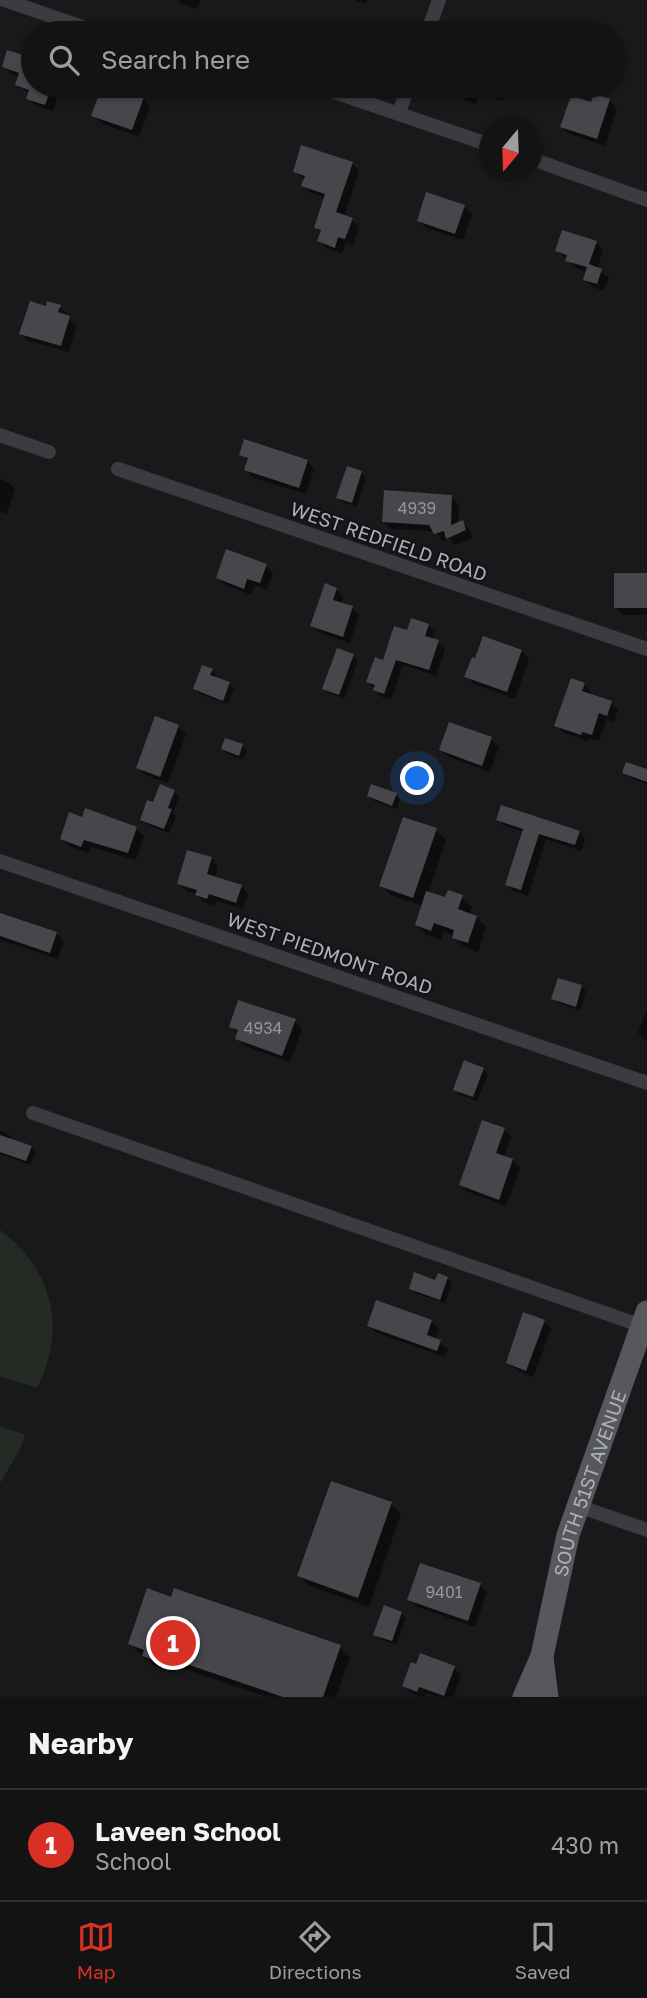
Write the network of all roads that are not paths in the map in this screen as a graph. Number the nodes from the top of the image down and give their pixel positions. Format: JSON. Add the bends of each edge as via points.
{"nodes":[{"id":1,"x":4,"y":0,"type":"edge"},
{"id":2,"x":439,"y":0,"type":"edge"},
{"id":3,"x":65,"y":21,"type":"edge"},
{"id":4,"x":431,"y":21,"type":"edge"},
{"id":5,"x":353,"y":98,"type":"edge"},
{"id":6,"x":404,"y":98,"type":"edge"},
{"id":7,"x":399,"y":113,"type":"junction"},
{"id":8,"x":479,"y":141,"type":"edge"},
{"id":9,"x":542,"y":163,"type":"edge"},
{"id":10,"x":647,"y":200,"type":"edge"},
{"id":11,"x":0,"y":435,"type":"edge"},
{"id":12,"x":48,"y":452,"type":"dead end"},
{"id":13,"x":118,"y":469,"type":"dead end"},
{"id":14,"x":647,"y":649,"type":"edge"},
{"id":15,"x":0,"y":860,"type":"edge"},
{"id":16,"x":647,"y":1083,"type":"edge"},
{"id":17,"x":33,"y":1113,"type":"dead end"},
{"id":18,"x":645,"y":1319,"type":"edge"},
{"id":19,"x":578,"y":1506,"type":"junction"},
{"id":20,"x":647,"y":1530,"type":"edge"},
{"id":21,"x":542,"y":1656,"type":"junction"},
{"id":22,"x":523,"y":1697,"type":"edge"},
{"id":23,"x":547,"y":1697,"type":"edge"}],
"edges":[{"from":1,"to":3,"type":"street"},
{"from":2,"to":4,"type":"street"},
{"from":5,"to":7,"type":"street"},
{"from":6,"to":7,"type":"street"},
{"from":7,"to":8,"type":"street"},
{"from":9,"to":10,"type":"street"},
{"from":11,"to":12,"type":"street"},
{"from":13,"to":14,"type":"street","name":"WEST REDFIELD ROAD"},
{"from":15,"to":16,"type":"street","name":"WEST PIEDMONT ROAD"},
{"from":17,"to":18,"type":"street"},
{"from":18,"to":19,"type":"main road","name":"SOUTH 51ST AVENUE"},
{"from":19,"to":20,"type":"street"},
{"from":19,"to":21,"type":"main road","name":"SOUTH 51ST AVENUE"},
{"from":21,"to":22,"type":"main road","name":"SOUTH 51ST AVENUE"},
{"from":21,"to":23,"type":"main road","name":"SOUTH 51ST AVENUE"}]}
